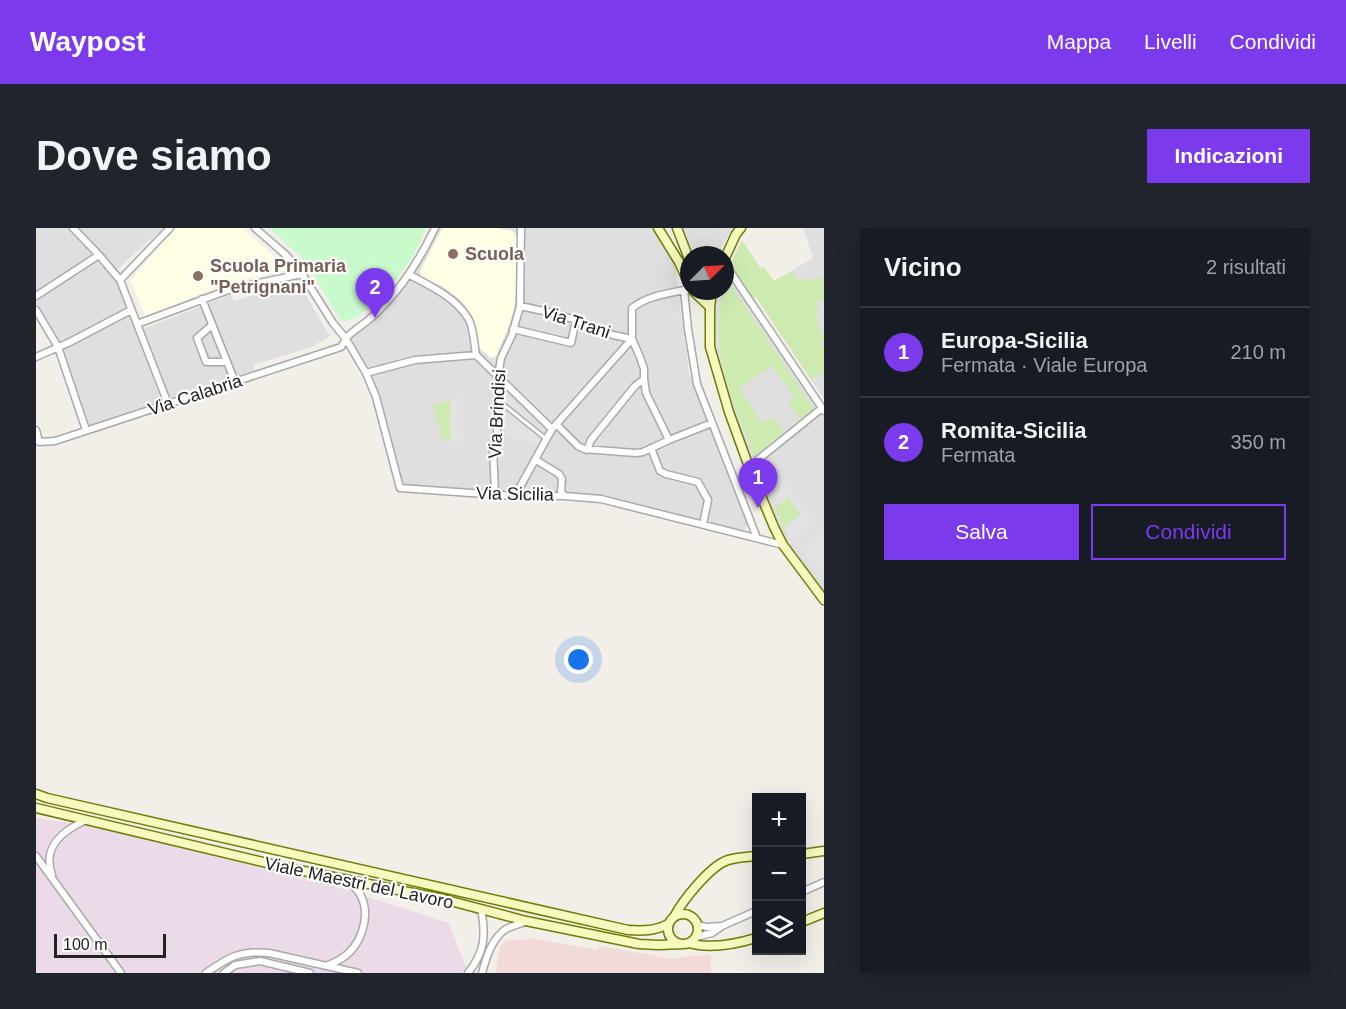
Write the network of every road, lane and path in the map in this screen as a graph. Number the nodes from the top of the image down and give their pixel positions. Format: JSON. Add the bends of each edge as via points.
{"nodes":[{"id":1,"x":73,"y":228,"type":"edge"},
{"id":2,"x":170,"y":228,"type":"edge"},
{"id":3,"x":255,"y":228,"type":"edge"},
{"id":4,"x":435,"y":228,"type":"edge"},
{"id":5,"x":521,"y":228,"type":"edge"},
{"id":6,"x":658,"y":228,"type":"edge"},
{"id":7,"x":676,"y":228,"type":"edge"},
{"id":8,"x":741,"y":228,"type":"edge"},
{"id":9,"x":684,"y":246,"type":"edge"},
{"id":10,"x":730,"y":246,"type":"edge"},
{"id":11,"x":99,"y":255,"type":"junction"},
{"id":12,"x":680,"y":265,"type":"edge"},
{"id":13,"x":303,"y":274,"type":"junction"},
{"id":14,"x":410,"y":274,"type":"junction"},
{"id":15,"x":734,"y":277,"type":"edge"},
{"id":16,"x":120,"y":280,"type":"junction"},
{"id":17,"x":680,"y":291,"type":"edge"},
{"id":18,"x":36,"y":296,"type":"edge"},
{"id":19,"x":202,"y":299,"type":"junction"},
{"id":20,"x":689,"y":300,"type":"edge"},
{"id":21,"x":702,"y":300,"type":"edge"},
{"id":22,"x":711,"y":300,"type":"edge"},
{"id":23,"x":520,"y":306,"type":"junction"},
{"id":24,"x":710,"y":307,"type":"junction"},
{"id":25,"x":36,"y":310,"type":"edge"},
{"id":26,"x":131,"y":310,"type":"junction"},
{"id":27,"x":576,"y":320,"type":"junction"},
{"id":28,"x":137,"y":324,"type":"junction"},
{"id":29,"x":212,"y":325,"type":"junction"},
{"id":30,"x":513,"y":329,"type":"junction"},
{"id":31,"x":346,"y":339,"type":"junction"},
{"id":32,"x":632,"y":339,"type":"junction"},
{"id":33,"x":58,"y":347,"type":"junction"},
{"id":34,"x":476,"y":355,"type":"junction"},
{"id":35,"x":36,"y":357,"type":"edge"},
{"id":36,"x":226,"y":362,"type":"junction"},
{"id":37,"x":366,"y":373,"type":"junction"},
{"id":38,"x":498,"y":377,"type":"junction"},
{"id":39,"x":644,"y":379,"type":"junction"},
{"id":40,"x":235,"y":382,"type":"junction"},
{"id":41,"x":498,"y":400,"type":"junction"},
{"id":42,"x":168,"y":404,"type":"junction"},
{"id":43,"x":823,"y":410,"type":"edge"},
{"id":44,"x":712,"y":423,"type":"junction"},
{"id":45,"x":554,"y":427,"type":"junction"},
{"id":46,"x":36,"y":430,"type":"edge"},
{"id":47,"x":86,"y":430,"type":"junction"},
{"id":48,"x":37,"y":440,"type":"edge"},
{"id":49,"x":547,"y":440,"type":"junction"},
{"id":50,"x":669,"y":440,"type":"junction"},
{"id":51,"x":651,"y":448,"type":"junction"},
{"id":52,"x":587,"y":450,"type":"junction"},
{"id":53,"x":536,"y":460,"type":"junction"},
{"id":54,"x":749,"y":467,"type":"junction"},
{"id":55,"x":495,"y":495,"type":"junction"},
{"id":56,"x":564,"y":495,"type":"junction"},
{"id":57,"x":514,"y":496,"type":"junction"},
{"id":58,"x":703,"y":524,"type":"junction"},
{"id":59,"x":757,"y":538,"type":"junction"},
{"id":60,"x":783,"y":545,"type":"junction"},
{"id":61,"x":824,"y":600,"type":"edge"},
{"id":62,"x":36,"y":794,"type":"edge"},
{"id":63,"x":36,"y":808,"type":"edge"},
{"id":64,"x":86,"y":820,"type":"junction"},
{"id":65,"x":824,"y":851,"type":"edge"},
{"id":66,"x":806,"y":853,"type":"edge"},
{"id":67,"x":36,"y":856,"type":"edge"},
{"id":68,"x":752,"y":857,"type":"edge"},
{"id":69,"x":347,"y":880,"type":"junction"},
{"id":70,"x":54,"y":881,"type":"junction"},
{"id":71,"x":824,"y":882,"type":"edge"},
{"id":72,"x":806,"y":890,"type":"edge"},
{"id":73,"x":481,"y":909,"type":"junction"},
{"id":74,"x":752,"y":913,"type":"edge"},
{"id":75,"x":824,"y":913,"type":"edge"},
{"id":76,"x":806,"y":920,"type":"edge"},
{"id":77,"x":526,"y":921,"type":"junction"},
{"id":78,"x":671,"y":921,"type":"junction"},
{"id":79,"x":697,"y":925,"type":"junction"},
{"id":80,"x":722,"y":926,"type":"junction"},
{"id":81,"x":752,"y":939,"type":"edge"},
{"id":82,"x":690,"y":941,"type":"junction"},
{"id":83,"x":326,"y":966,"type":"junction"},
{"id":84,"x":121,"y":973,"type":"edge"},
{"id":85,"x":206,"y":973,"type":"edge"},
{"id":86,"x":224,"y":973,"type":"edge"},
{"id":87,"x":310,"y":973,"type":"edge"},
{"id":88,"x":358,"y":973,"type":"edge"},
{"id":89,"x":468,"y":973,"type":"edge"},
{"id":90,"x":482,"y":973,"type":"edge"}],
"edges":[{"from":1,"to":11,"type":"street"},
{"from":2,"to":16,"type":"street"},
{"from":3,"to":13,"type":"street","name":"Via Sicilia"},
{"from":4,"to":14,"type":"street","name":"Via Calabria"},
{"from":5,"to":23,"type":"street","name":"Via Brindisi"},
{"from":6,"to":12,"type":"street"},
{"from":7,"to":9,"type":"street"},
{"from":8,"to":10,"type":"street"},
{"from":11,"to":16,"type":"street"},
{"from":11,"to":18,"type":"street"},
{"from":13,"to":19,"type":"street"},
{"from":13,"to":31,"type":"street","name":"Via Sicilia"},
{"from":14,"to":31,"type":"street","name":"Via Calabria","via":[[381,309]]},
{"from":14,"to":34,"type":"street","via":[[445,296],[469,319]]},
{"from":15,"to":43,"type":"street"},
{"from":16,"to":26,"type":"street"},
{"from":17,"to":32,"type":"street","name":"Via Trani","via":[[650,297],[632,308]]},
{"from":19,"to":28,"type":"street"},
{"from":19,"to":29,"type":"street"},
{"from":20,"to":44,"type":"street","via":[[688,329],[697,384]]},
{"from":21,"to":24,"type":"street"},
{"from":22,"to":24,"type":"street"},
{"from":23,"to":27,"type":"street","name":"Via Trani"},
{"from":23,"to":30,"type":"street","name":"Via Brindisi"},
{"from":24,"to":54,"type":"street","via":[[710,347]]},
{"from":25,"to":33,"type":"street"},
{"from":26,"to":28,"type":"street"},
{"from":26,"to":33,"type":"street"},
{"from":27,"to":30,"type":"street","via":[[571,343]]},
{"from":27,"to":32,"type":"street","name":"Via Trani"},
{"from":28,"to":42,"type":"street"},
{"from":29,"to":36,"type":"street"},
{"from":29,"to":36,"type":"street","via":[[197,338],[206,362]]},
{"from":30,"to":38,"type":"street","name":"Via Brindisi"},
{"from":31,"to":37,"type":"street","name":"Via Sicilia"},
{"from":31,"to":40,"type":"street","name":"Via Calabria","via":[[341,347]]},
{"from":32,"to":39,"type":"street","name":"Via Trani"},
{"from":32,"to":45,"type":"street"},
{"from":33,"to":35,"type":"street"},
{"from":33,"to":47,"type":"street"},
{"from":34,"to":37,"type":"street","via":[[415,360]]},
{"from":34,"to":38,"type":"street"},
{"from":36,"to":40,"type":"street"},
{"from":37,"to":55,"type":"street","name":"Via Sicilia","via":[[400,488]]},
{"from":38,"to":41,"type":"street","name":"Via Brindisi"},
{"from":38,"to":45,"type":"street"},
{"from":39,"to":50,"type":"street","name":"Via Trani","via":[[646,393]]},
{"from":39,"to":52,"type":"street","via":[[591,440]]},
{"from":40,"to":42,"type":"street","name":"Via Calabria"},
{"from":41,"to":49,"type":"lane"},
{"from":41,"to":55,"type":"street","name":"Via Brindisi","via":[[497,438],[493,447]]},
{"from":42,"to":47,"type":"street","name":"Via Calabria"},
{"from":43,"to":54,"type":"street"},
{"from":44,"to":50,"type":"street"},
{"from":44,"to":59,"type":"street"},
{"from":45,"to":49,"type":"street"},
{"from":45,"to":52,"type":"street"},
{"from":46,"to":48,"type":"street"},
{"from":47,"to":48,"type":"street","name":"Via Calabria","via":[[56,441]]},
{"from":49,"to":53,"type":"street"},
{"from":50,"to":51,"type":"street"},
{"from":51,"to":52,"type":"street","via":[[636,453]]},
{"from":51,"to":58,"type":"street","via":[[660,471],[698,482],[708,500]]},
{"from":53,"to":56,"type":"street","via":[[559,474]]},
{"from":53,"to":57,"type":"street"},
{"from":54,"to":60,"type":"street"},
{"from":55,"to":57,"type":"street","name":"Via Sicilia"},
{"from":56,"to":57,"type":"street","name":"Via Sicilia"},
{"from":56,"to":58,"type":"street","name":"Via Sicilia","via":[[601,499]]},
{"from":58,"to":59,"type":"street","name":"Via Sicilia"},
{"from":59,"to":60,"type":"street","name":"Via Sicilia"},
{"from":60,"to":61,"type":"street"},
{"from":62,"to":78,"type":"street","name":"Viale Maestri del Lavoro","via":[[628,930],[659,929]]},
{"from":63,"to":64,"type":"street","name":"Viale Maestri del Lavoro"},
{"from":64,"to":69,"type":"street","name":"Viale Maestri del Lavoro"},
{"from":64,"to":70,"type":"street","via":[[61,834],[55,843],[49,866]]},
{"from":65,"to":66,"type":"street"},
{"from":67,"to":70,"type":"street"},
{"from":68,"to":78,"type":"street","via":[[728,860],[711,870]]},
{"from":69,"to":73,"type":"street","name":"Viale Maestri del Lavoro"},
{"from":69,"to":83,"type":"street","via":[[364,904],[363,932],[349,953]]},
{"from":70,"to":84,"type":"street"},
{"from":71,"to":72,"type":"street"},
{"from":73,"to":77,"type":"street","name":"Viale Maestri del Lavoro"},
{"from":73,"to":89,"type":"street","via":[[484,945]]},
{"from":74,"to":80,"type":"street"},
{"from":75,"to":76,"type":"street"},
{"from":77,"to":82,"type":"street","name":"Viale Maestri del Lavoro","via":[[639,944]]},
{"from":77,"to":90,"type":"street","via":[[497,937]]},
{"from":78,"to":79,"type":"street","via":[[685,914]]},
{"from":78,"to":82,"type":"street","via":[[672,940],[679,944]]},
{"from":79,"to":80,"type":"street"},
{"from":79,"to":82,"type":"street","via":[[698,933]]},
{"from":80,"to":82,"type":"street"},
{"from":81,"to":82,"type":"street","name":"Viale Maestri del Lavoro","via":[[698,946]]},
{"from":83,"to":85,"type":"street","via":[[255,951],[235,955]]},
{"from":83,"to":88,"type":"street"},
{"from":86,"to":87,"type":"street","via":[[235,965],[260,961]]}]}
